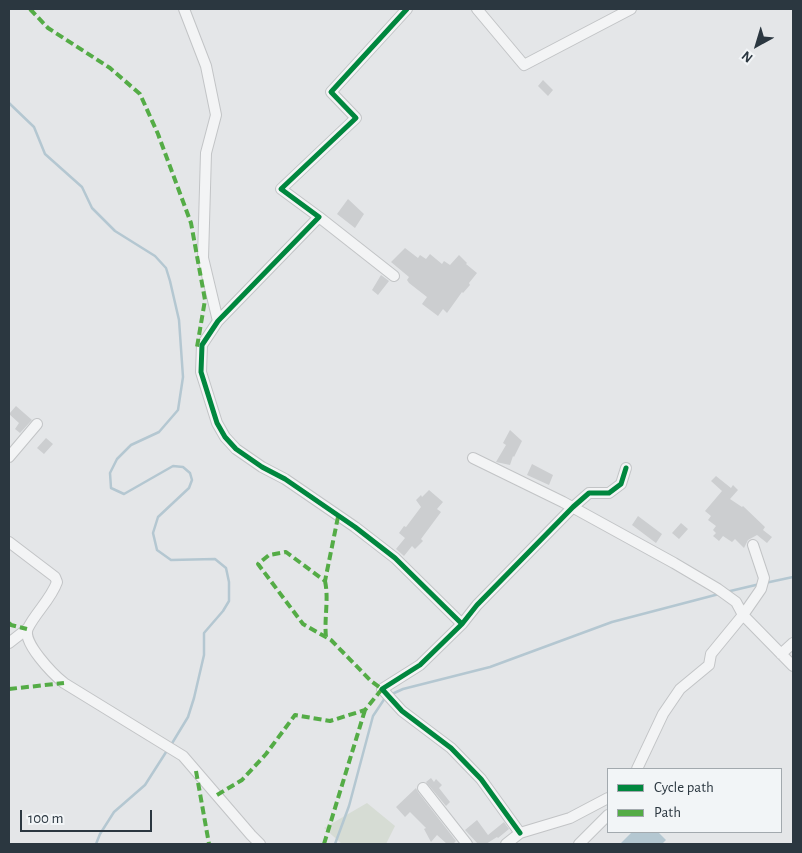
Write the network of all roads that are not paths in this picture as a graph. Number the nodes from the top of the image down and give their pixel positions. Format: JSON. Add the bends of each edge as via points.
{"nodes":[{"id":1,"x":184,"y":9,"type":"edge"},
{"id":2,"x":408,"y":9,"type":"edge"},
{"id":3,"x":478,"y":9,"type":"edge"},
{"id":4,"x":631,"y":9,"type":"edge"},
{"id":5,"x":319,"y":217,"type":"junction"},
{"id":6,"x":394,"y":276,"type":"dead end"},
{"id":7,"x":218,"y":321,"type":"junction"},
{"id":8,"x":37,"y":424,"type":"dead end"},
{"id":9,"x":9,"y":457,"type":"edge"},
{"id":10,"x":473,"y":458,"type":"dead end"},
{"id":11,"x":626,"y":468,"type":"dead end"},
{"id":12,"x":572,"y":507,"type":"junction"},
{"id":13,"x":9,"y":542,"type":"edge"},
{"id":14,"x":753,"y":545,"type":"dead end"},
{"id":15,"x":743,"y":615,"type":"junction"},
{"id":16,"x":462,"y":624,"type":"junction"},
{"id":17,"x":27,"y":629,"type":"junction"},
{"id":18,"x":9,"y":643,"type":"edge"},
{"id":19,"x":793,"y":643,"type":"edge"},
{"id":20,"x":781,"y":654,"type":"junction"},
{"id":21,"x":793,"y":666,"type":"edge"},
{"id":22,"x":637,"y":768,"type":"edge"},
{"id":23,"x":423,"y":788,"type":"dead end"},
{"id":24,"x":607,"y":799,"type":"edge"},
{"id":25,"x":607,"y":816,"type":"edge"},
{"id":26,"x":520,"y":834,"type":"junction"},
{"id":27,"x":260,"y":844,"type":"edge"},
{"id":28,"x":467,"y":844,"type":"edge"},
{"id":29,"x":506,"y":844,"type":"edge"},
{"id":30,"x":579,"y":844,"type":"edge"}],
"edges":[{"from":1,"to":7,"type":"street","via":[[206,66],[216,115],[206,153],[203,258]]},
{"from":2,"to":5,"type":"street","via":[[331,92],[356,118],[281,189]]},
{"from":3,"to":4,"type":"street","via":[[524,65]]},
{"from":5,"to":6,"type":"street"},
{"from":5,"to":7,"type":"street"},
{"from":7,"to":16,"type":"street","via":[[202,345],[201,372],[217,423],[236,450],[355,527],[395,558]]},
{"from":8,"to":9,"type":"street"},
{"from":10,"to":12,"type":"street"},
{"from":11,"to":12,"type":"street","via":[[621,484],[609,493],[589,493]]},
{"from":12,"to":15,"type":"street","via":[[722,592],[736,602]]},
{"from":12,"to":16,"type":"street","via":[[476,605]]},
{"from":13,"to":17,"type":"street","via":[[57,582]]},
{"from":14,"to":15,"type":"street","via":[[764,578],[761,589]]},
{"from":15,"to":20,"type":"street"},
{"from":15,"to":22,"type":"street","via":[[711,654],[709,665],[680,690],[663,714]]},
{"from":16,"to":26,"type":"street","via":[[420,665],[382,689],[402,711],[451,748],[481,779]]},
{"from":17,"to":18,"type":"street"},
{"from":17,"to":27,"type":"street","via":[[27,638],[54,675],[183,756]]},
{"from":19,"to":20,"type":"street"},
{"from":20,"to":21,"type":"street"},
{"from":23,"to":28,"type":"street"},
{"from":24,"to":26,"type":"street","via":[[570,818]]},
{"from":25,"to":30,"type":"street"},
{"from":26,"to":29,"type":"street"}]}
